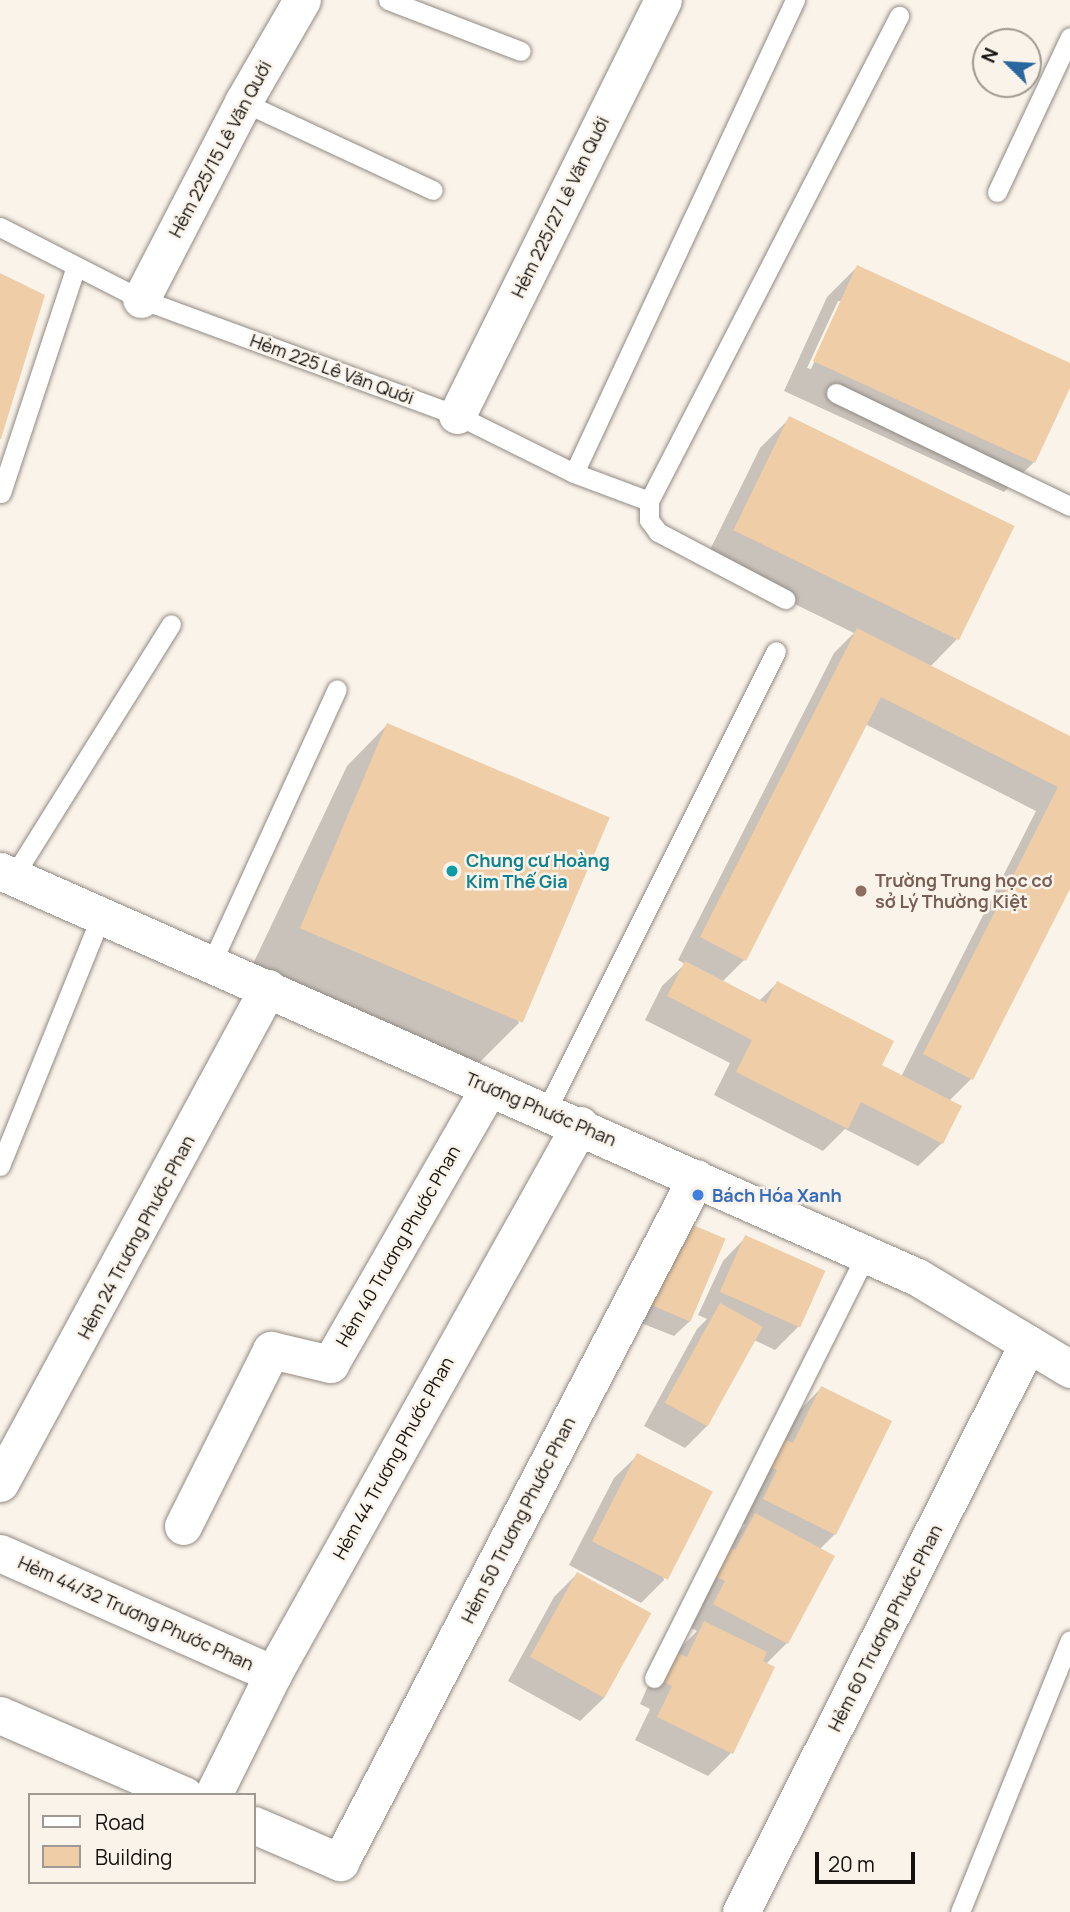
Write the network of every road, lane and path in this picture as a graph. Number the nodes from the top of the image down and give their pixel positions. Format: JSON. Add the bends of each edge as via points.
{"nodes":[{"id":1,"x":303,"y":0,"type":"edge"},
{"id":2,"x":387,"y":0,"type":"edge"},
{"id":3,"x":663,"y":0,"type":"edge"},
{"id":4,"x":795,"y":0,"type":"edge"},
{"id":5,"x":899,"y":16,"type":"dead end"},
{"id":6,"x":1070,"y":37,"type":"edge"},
{"id":7,"x":521,"y":51,"type":"dead end"},
{"id":8,"x":243,"y":102,"type":"junction"},
{"id":9,"x":433,"y":190,"type":"dead end"},
{"id":10,"x":997,"y":192,"type":"dead end"},
{"id":11,"x":0,"y":226,"type":"edge"},
{"id":12,"x":76,"y":266,"type":"junction"},
{"id":13,"x":141,"y":299,"type":"junction"},
{"id":14,"x":836,"y":393,"type":"dead end"},
{"id":15,"x":457,"y":415,"type":"junction"},
{"id":16,"x":574,"y":473,"type":"junction"},
{"id":17,"x":1,"y":493,"type":"edge"},
{"id":18,"x":1070,"y":506,"type":"edge"},
{"id":19,"x":649,"y":510,"type":"junction"},
{"id":20,"x":785,"y":599,"type":"dead end"},
{"id":21,"x":171,"y":624,"type":"dead end"},
{"id":22,"x":776,"y":651,"type":"dead end"},
{"id":23,"x":337,"y":689,"type":"dead end"},
{"id":24,"x":7,"y":874,"type":"edge"},
{"id":25,"x":101,"y":916,"type":"junction"},
{"id":26,"x":211,"y":964,"type":"junction"},
{"id":27,"x":268,"y":988,"type":"junction"},
{"id":28,"x":489,"y":1088,"type":"junction"},
{"id":29,"x":546,"y":1111,"type":"junction"},
{"id":30,"x":580,"y":1125,"type":"junction"},
{"id":31,"x":0,"y":1166,"type":"edge"},
{"id":32,"x":696,"y":1178,"type":"junction"},
{"id":33,"x":866,"y":1254,"type":"junction"},
{"id":34,"x":1028,"y":1343,"type":"junction"},
{"id":35,"x":1070,"y":1369,"type":"edge"},
{"id":36,"x":0,"y":1483,"type":"edge"},
{"id":37,"x":183,"y":1525,"type":"dead end"},
{"id":38,"x":0,"y":1553,"type":"edge"},
{"id":39,"x":1070,"y":1640,"type":"edge"},
{"id":40,"x":273,"y":1674,"type":"junction"},
{"id":41,"x":654,"y":1678,"type":"dead end"},
{"id":42,"x":0,"y":1715,"type":"edge"},
{"id":43,"x":179,"y":1793,"type":"edge"},
{"id":44,"x":214,"y":1793,"type":"edge"},
{"id":45,"x":256,"y":1826,"type":"edge"},
{"id":46,"x":741,"y":1912,"type":"edge"},
{"id":47,"x":960,"y":1912,"type":"edge"}],
"edges":[{"from":1,"to":8,"type":"street","name":"Hẻm 225/15 Lê Văn Quới"},
{"from":2,"to":7,"type":"lane"},
{"from":3,"to":15,"type":"street","name":"Hẻm 225/27 Lê Văn Quới"},
{"from":4,"to":16,"type":"lane"},
{"from":5,"to":19,"type":"lane"},
{"from":6,"to":10,"type":"lane"},
{"from":8,"to":9,"type":"lane"},
{"from":8,"to":13,"type":"street","name":"Hẻm 225/15 Lê Văn Quới"},
{"from":11,"to":12,"type":"lane","name":"Hẻm 225 Lê Văn Quới"},
{"from":12,"to":13,"type":"lane","name":"Hẻm 225 Lê Văn Quới"},
{"from":12,"to":17,"type":"lane"},
{"from":13,"to":15,"type":"lane","name":"Hẻm 225 Lê Văn Quới"},
{"from":14,"to":18,"type":"lane"},
{"from":15,"to":16,"type":"lane","name":"Hẻm 225 Lê Văn Quới"},
{"from":16,"to":19,"type":"lane","name":"Hẻm 225 Lê Văn Quới"},
{"from":19,"to":20,"type":"lane","name":"Hẻm 225 Lê Văn Quới","via":[[658,532]]},
{"from":21,"to":24,"type":"lane"},
{"from":22,"to":29,"type":"lane"},
{"from":23,"to":26,"type":"lane"},
{"from":24,"to":25,"type":"street","name":"Trương Phước Phan"},
{"from":25,"to":26,"type":"street","name":"Trương Phước Phan"},
{"from":25,"to":31,"type":"lane"},
{"from":26,"to":27,"type":"street","name":"Trương Phước Phan"},
{"from":27,"to":28,"type":"street","name":"Trương Phước Phan"},
{"from":27,"to":36,"type":"street","name":"Hẻm 24 Trương Phước Phan"},
{"from":28,"to":29,"type":"street","name":"Trương Phước Phan"},
{"from":28,"to":37,"type":"street","name":"Hẻm 40 Trương Phước Phan","via":[[330,1364],[271,1350]]},
{"from":29,"to":30,"type":"street","name":"Trương Phước Phan"},
{"from":30,"to":32,"type":"street","name":"Trương Phước Phan"},
{"from":30,"to":40,"type":"street","name":"Hẻm 44 Trương Phước Phan"},
{"from":32,"to":33,"type":"street","name":"Trương Phước Phan"},
{"from":32,"to":45,"type":"street","name":"Hẻm 50 Trương Phước Phan","via":[[340,1862]]},
{"from":33,"to":34,"type":"street","name":"Trương Phước Phan","via":[[918,1277]]},
{"from":33,"to":41,"type":"lane"},
{"from":34,"to":35,"type":"street","name":"Trương Phước Phan"},
{"from":34,"to":46,"type":"street","name":"Hẻm 60 Trương Phước Phan"},
{"from":38,"to":40,"type":"street","name":"Hẻm 44/32 Trương Phước Phan"},
{"from":39,"to":47,"type":"lane"},
{"from":40,"to":44,"type":"street","name":"Hẻm 44 Trương Phước Phan"},
{"from":42,"to":43,"type":"street"}]}
